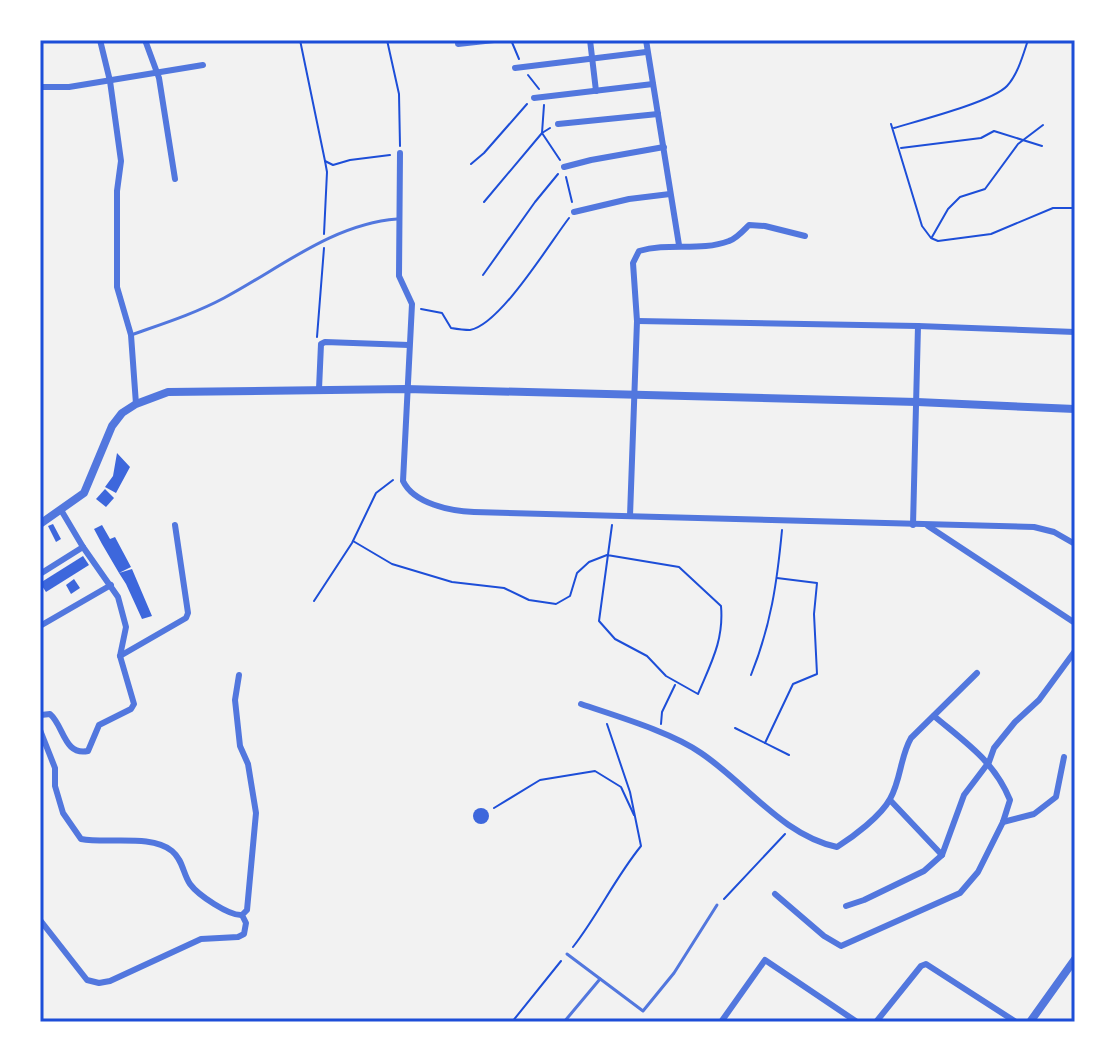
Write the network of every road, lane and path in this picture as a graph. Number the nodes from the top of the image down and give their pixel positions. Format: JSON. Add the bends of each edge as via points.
{"nodes":[{"id":1,"x":100,"y":40,"type":"edge"},
{"id":2,"x":145,"y":40,"type":"edge"},
{"id":3,"x":300,"y":40,"type":"edge"},
{"id":4,"x":387,"y":40,"type":"edge"},
{"id":5,"x":494,"y":40,"type":"edge"},
{"id":6,"x":511,"y":40,"type":"edge"},
{"id":7,"x":590,"y":40,"type":"edge"},
{"id":8,"x":646,"y":40,"type":"edge"},
{"id":9,"x":1028,"y":40,"type":"edge"},
{"id":10,"x":458,"y":44,"type":"dead end"},
{"id":11,"x":646,"y":52,"type":"junction"},
{"id":12,"x":592,"y":59,"type":"junction"},
{"id":13,"x":203,"y":65,"type":"dead end"},
{"id":14,"x":519,"y":67,"type":"junction"},
{"id":15,"x":156,"y":71,"type":"junction"},
{"id":16,"x":110,"y":81,"type":"junction"},
{"id":17,"x":653,"y":84,"type":"junction"},
{"id":18,"x":40,"y":87,"type":"edge"},
{"id":19,"x":596,"y":91,"type":"junction"},
{"id":20,"x":546,"y":97,"type":"junction"},
{"id":21,"x":534,"y":98,"type":"joint"},
{"id":22,"x":658,"y":114,"type":"junction"},
{"id":23,"x":558,"y":124,"type":"joint"},
{"id":24,"x":891,"y":124,"type":"dead end"},
{"id":25,"x":1043,"y":125,"type":"dead end"},
{"id":26,"x":893,"y":128,"type":"junction"},
{"id":27,"x":542,"y":133,"type":"junction"},
{"id":28,"x":1022,"y":141,"type":"junction"},
{"id":29,"x":1042,"y":146,"type":"dead end"},
{"id":30,"x":664,"y":147,"type":"junction"},
{"id":31,"x":900,"y":148,"type":"junction"},
{"id":32,"x":400,"y":153,"type":"junction"},
{"id":33,"x":325,"y":161,"type":"junction"},
{"id":34,"x":471,"y":164,"type":"dead end"},
{"id":35,"x":564,"y":167,"type":"junction"},
{"id":36,"x":175,"y":179,"type":"dead end"},
{"id":37,"x":670,"y":194,"type":"junction"},
{"id":38,"x":484,"y":202,"type":"dead end"},
{"id":39,"x":1075,"y":208,"type":"edge"},
{"id":40,"x":574,"y":212,"type":"junction"},
{"id":41,"x":400,"y":219,"type":"junction"},
{"id":42,"x":805,"y":236,"type":"dead end"},
{"id":43,"x":931,"y":238,"type":"junction"},
{"id":44,"x":324,"y":242,"type":"junction"},
{"id":45,"x":679,"y":245,"type":"junction"},
{"id":46,"x":483,"y":275,"type":"dead end"},
{"id":47,"x":411,"y":309,"type":"junction"},
{"id":48,"x":637,"y":321,"type":"junction"},
{"id":49,"x":918,"y":326,"type":"junction"},
{"id":50,"x":1075,"y":332,"type":"edge"},
{"id":51,"x":131,"y":335,"type":"junction"},
{"id":52,"x":321,"y":344,"type":"junction"},
{"id":53,"x":409,"y":345,"type":"junction"},
{"id":54,"x":319,"y":389,"type":"junction"},
{"id":55,"x":406,"y":389,"type":"junction"},
{"id":56,"x":636,"y":395,"type":"junction"},
{"id":57,"x":917,"y":402,"type":"junction"},
{"id":58,"x":136,"y":404,"type":"junction"},
{"id":59,"x":1075,"y":409,"type":"edge"},
{"id":60,"x":403,"y":471,"type":"junction"},
{"id":61,"x":61,"y":510,"type":"junction"},
{"id":62,"x":613,"y":515,"type":"junction"},
{"id":63,"x":630,"y":516,"type":"junction"},
{"id":64,"x":783,"y":521,"type":"junction"},
{"id":65,"x":40,"y":524,"type":"edge"},
{"id":66,"x":175,"y":525,"type":"dead end"},
{"id":67,"x":913,"y":525,"type":"junction"},
{"id":68,"x":928,"y":526,"type":"junction"},
{"id":69,"x":353,"y":541,"type":"junction"},
{"id":70,"x":1075,"y":544,"type":"edge"},
{"id":71,"x":83,"y":547,"type":"junction"},
{"id":72,"x":607,"y":555,"type":"junction"},
{"id":73,"x":40,"y":574,"type":"edge"},
{"id":74,"x":777,"y":578,"type":"junction"},
{"id":75,"x":111,"y":585,"type":"junction"},
{"id":76,"x":314,"y":601,"type":"dead end"},
{"id":77,"x":1075,"y":623,"type":"edge"},
{"id":78,"x":40,"y":626,"type":"edge"},
{"id":79,"x":1075,"y":651,"type":"edge"},
{"id":80,"x":120,"y":656,"type":"junction"},
{"id":81,"x":977,"y":673,"type":"dead end"},
{"id":82,"x":239,"y":675,"type":"dead end"},
{"id":83,"x":751,"y":675,"type":"dead end"},
{"id":84,"x":676,"y":683,"type":"junction"},
{"id":85,"x":581,"y":704,"type":"dead end"},
{"id":86,"x":602,"y":711,"type":"junction"},
{"id":87,"x":934,"y":716,"type":"junction"},
{"id":88,"x":40,"y":718,"type":"edge"},
{"id":89,"x":735,"y":728,"type":"dead end"},
{"id":90,"x":40,"y":730,"type":"edge"},
{"id":91,"x":659,"y":733,"type":"junction"},
{"id":92,"x":765,"y":743,"type":"junction"},
{"id":93,"x":789,"y":755,"type":"dead end"},
{"id":94,"x":1064,"y":757,"type":"dead end"},
{"id":95,"x":989,"y":762,"type":"junction"},
{"id":96,"x":890,"y":800,"type":"junction"},
{"id":97,"x":494,"y":808,"type":"dead end"},
{"id":98,"x":635,"y":816,"type":"junction"},
{"id":99,"x":1003,"y":822,"type":"junction"},
{"id":100,"x":791,"y":827,"type":"junction"},
{"id":101,"x":942,"y":855,"type":"junction"},
{"id":102,"x":775,"y":894,"type":"dead end"},
{"id":103,"x":717,"y":905,"type":"joint"},
{"id":104,"x":846,"y":906,"type":"dead end"},
{"id":105,"x":242,"y":915,"type":"junction"},
{"id":106,"x":40,"y":920,"type":"edge"},
{"id":107,"x":567,"y":954,"type":"junction"},
{"id":108,"x":1075,"y":959,"type":"edge"},
{"id":109,"x":600,"y":979,"type":"junction"},
{"id":110,"x":512,"y":1022,"type":"edge"},
{"id":111,"x":564,"y":1022,"type":"edge"},
{"id":112,"x":721,"y":1022,"type":"edge"},
{"id":113,"x":857,"y":1022,"type":"edge"},
{"id":114,"x":876,"y":1022,"type":"edge"},
{"id":115,"x":1016,"y":1022,"type":"edge"},
{"id":116,"x":1030,"y":1022,"type":"edge"}],
"edges":[{"from":1,"to":16,"type":"street"},
{"from":2,"to":15,"type":"street"},
{"from":3,"to":33,"type":"path"},
{"from":4,"to":32,"type":"path","via":[[399,94]]},
{"from":5,"to":10,"type":"street"},
{"from":6,"to":14,"type":"path"},
{"from":7,"to":12,"type":"street"},
{"from":8,"to":11,"type":"street"},
{"from":9,"to":26,"type":"path","via":[[1006,88]]},
{"from":11,"to":12,"type":"street"},
{"from":11,"to":17,"type":"street"},
{"from":12,"to":14,"type":"street"},
{"from":12,"to":19,"type":"street"},
{"from":13,"to":15,"type":"street"},
{"from":14,"to":20,"type":"path"},
{"from":15,"to":16,"type":"street"},
{"from":15,"to":36,"type":"street"},
{"from":16,"to":18,"type":"street"},
{"from":16,"to":51,"type":"street","via":[[121,161],[117,287]]},
{"from":17,"to":19,"type":"street"},
{"from":17,"to":22,"type":"street"},
{"from":19,"to":20,"type":"street"},
{"from":20,"to":21,"type":"street"},
{"from":20,"to":27,"type":"path"},
{"from":21,"to":34,"type":"path"},
{"from":22,"to":23,"type":"street"},
{"from":22,"to":30,"type":"street"},
{"from":23,"to":27,"type":"path"},
{"from":24,"to":26,"type":"path"},
{"from":25,"to":28,"type":"path"},
{"from":26,"to":31,"type":"path"},
{"from":27,"to":35,"type":"path"},
{"from":27,"to":38,"type":"path"},
{"from":28,"to":29,"type":"path"},
{"from":28,"to":31,"type":"path","via":[[994,131],[981,138]]},
{"from":28,"to":43,"type":"path","via":[[985,189],[960,197],[948,209]]},
{"from":30,"to":35,"type":"street"},
{"from":30,"to":37,"type":"street"},
{"from":31,"to":43,"type":"path","via":[[917,212]]},
{"from":32,"to":33,"type":"path","via":[[333,165]]},
{"from":32,"to":41,"type":"street"},
{"from":33,"to":44,"type":"path"},
{"from":35,"to":40,"type":"path"},
{"from":35,"to":46,"type":"path"},
{"from":37,"to":40,"type":"street"},
{"from":37,"to":45,"type":"street"},
{"from":39,"to":43,"type":"path","via":[[1053,208],[991,234]]},
{"from":40,"to":47,"type":"path","via":[[510,299],[486,322],[471,330],[451,328],[442,313]]},
{"from":41,"to":44,"type":"lane","via":[[376,221]]},
{"from":41,"to":47,"type":"street","via":[[399,276]]},
{"from":42,"to":45,"type":"street","via":[[749,225],[731,241]]},
{"from":44,"to":51,"type":"lane","via":[[224,298]]},
{"from":44,"to":52,"type":"path","via":[[317,342]]},
{"from":45,"to":48,"type":"street","via":[[639,251],[633,263]]},
{"from":47,"to":53,"type":"street"},
{"from":48,"to":49,"type":"street"},
{"from":48,"to":56,"type":"street"},
{"from":49,"to":50,"type":"street"},
{"from":49,"to":57,"type":"street"},
{"from":51,"to":58,"type":"street"},
{"from":52,"to":53,"type":"street"},
{"from":52,"to":54,"type":"street"},
{"from":53,"to":55,"type":"street"},
{"from":54,"to":55,"type":"street"},
{"from":54,"to":58,"type":"street","via":[[168,392]]},
{"from":55,"to":56,"type":"street"},
{"from":55,"to":60,"type":"street"},
{"from":56,"to":57,"type":"street"},
{"from":56,"to":63,"type":"street"},
{"from":57,"to":59,"type":"street"},
{"from":57,"to":67,"type":"street"},
{"from":58,"to":61,"type":"street","via":[[112,426],[84,493]]},
{"from":60,"to":62,"type":"street","via":[[410,492],[464,512]]},
{"from":60,"to":69,"type":"path","via":[[376,493]]},
{"from":61,"to":65,"type":"street"},
{"from":61,"to":71,"type":"street"},
{"from":62,"to":63,"type":"street"},
{"from":62,"to":72,"type":"path"},
{"from":63,"to":64,"type":"street"},
{"from":64,"to":67,"type":"street"},
{"from":64,"to":74,"type":"path"},
{"from":66,"to":80,"type":"street","via":[[186,618]]},
{"from":67,"to":68,"type":"street"},
{"from":68,"to":70,"type":"street","via":[[1034,527]]},
{"from":68,"to":77,"type":"street"},
{"from":69,"to":72,"type":"path","via":[[392,564],[556,604],[570,596],[577,573]]},
{"from":69,"to":76,"type":"path"},
{"from":71,"to":73,"type":"street"},
{"from":71,"to":75,"type":"street"},
{"from":72,"to":84,"type":"path","via":[[599,621]]},
{"from":72,"to":84,"type":"path","via":[[679,567],[721,606],[717,649],[698,694]]},
{"from":74,"to":83,"type":"path","via":[[766,639]]},
{"from":74,"to":92,"type":"path","via":[[817,583],[817,674],[793,684]]},
{"from":75,"to":78,"type":"street"},
{"from":75,"to":80,"type":"street","via":[[126,627]]},
{"from":79,"to":95,"type":"street","via":[[994,748]]},
{"from":80,"to":88,"type":"street","via":[[134,704],[99,725],[88,751],[75,751],[50,714]]},
{"from":81,"to":87,"type":"street"},
{"from":82,"to":105,"type":"street","via":[[235,700],[240,746],[256,813],[247,910]]},
{"from":84,"to":91,"type":"path"},
{"from":85,"to":86,"type":"street"},
{"from":86,"to":91,"type":"street"},
{"from":86,"to":98,"type":"path"},
{"from":87,"to":95,"type":"street"},
{"from":87,"to":96,"type":"street","via":[[904,750]]},
{"from":89,"to":92,"type":"path"},
{"from":90,"to":105,"type":"street","via":[[55,768],[63,813],[81,839],[162,844],[176,853],[190,884],[227,913]]},
{"from":91,"to":100,"type":"street","via":[[700,752]]},
{"from":92,"to":93,"type":"path"},
{"from":94,"to":99,"type":"street","via":[[1056,797],[1034,814]]},
{"from":95,"to":99,"type":"street","via":[[1010,800]]},
{"from":95,"to":101,"type":"street","via":[[964,795]]},
{"from":96,"to":100,"type":"street","via":[[837,847]]},
{"from":96,"to":101,"type":"street"},
{"from":97,"to":98,"type":"path","via":[[540,780],[595,771],[621,787]]},
{"from":98,"to":107,"type":"path","via":[[641,846]]},
{"from":99,"to":102,"type":"street","via":[[978,872],[960,893],[841,946]]},
{"from":100,"to":103,"type":"path"},
{"from":101,"to":104,"type":"street","via":[[924,871]]},
{"from":103,"to":109,"type":"lane","via":[[643,1011]]},
{"from":105,"to":106,"type":"street","via":[[246,929],[238,937],[201,939],[99,983],[87,980]]},
{"from":107,"to":109,"type":"lane"},
{"from":107,"to":110,"type":"path"},
{"from":108,"to":116,"type":"street"},
{"from":109,"to":111,"type":"lane"},
{"from":112,"to":113,"type":"street","via":[[765,960]]},
{"from":114,"to":115,"type":"street","via":[[926,964]]}]}
